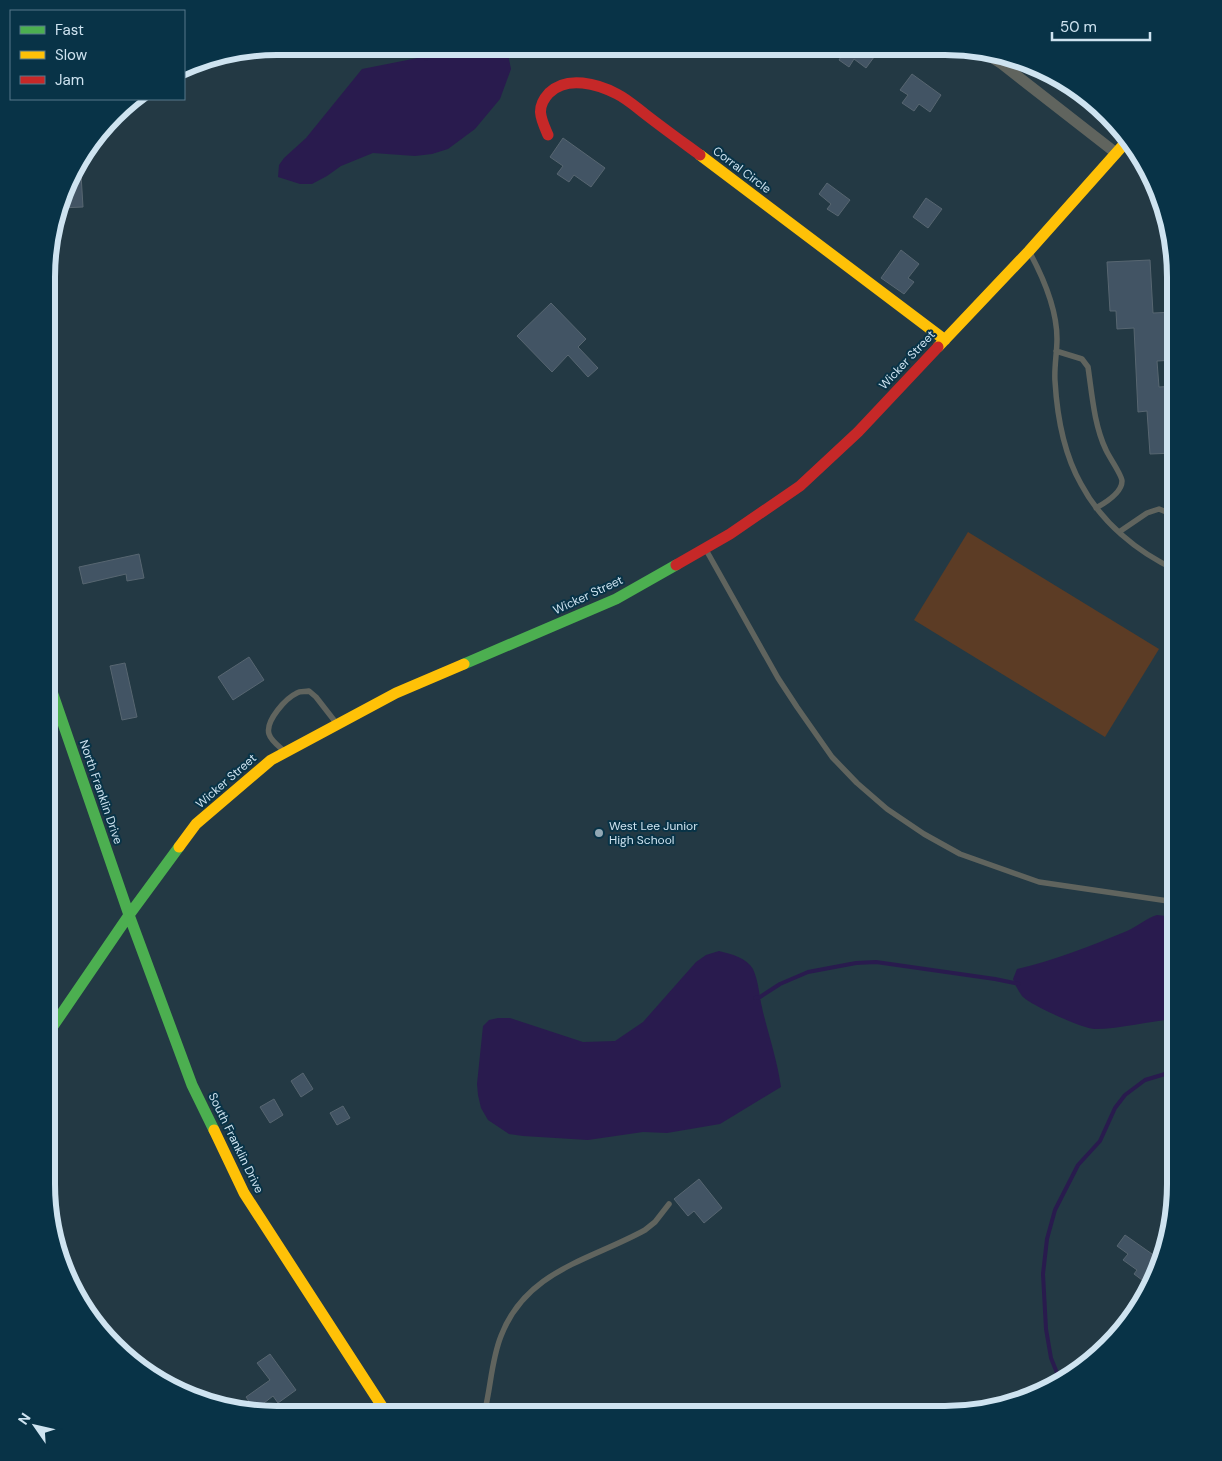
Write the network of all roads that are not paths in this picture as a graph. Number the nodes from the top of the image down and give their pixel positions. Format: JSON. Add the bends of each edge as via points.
{"nodes":[{"id":1,"x":999,"y":62,"type":"edge"},
{"id":2,"x":548,"y":135,"type":"dead end"},
{"id":3,"x":1123,"y":145,"type":"edge"},
{"id":4,"x":1116,"y":153,"type":"junction"},
{"id":5,"x":1029,"y":251,"type":"junction"},
{"id":6,"x":945,"y":340,"type":"junction"},
{"id":7,"x":1056,"y":351,"type":"junction"},
{"id":8,"x":1096,"y":508,"type":"junction"},
{"id":9,"x":1167,"y":513,"type":"edge"},
{"id":10,"x":1119,"y":532,"type":"junction"},
{"id":11,"x":705,"y":548,"type":"junction"},
{"id":12,"x":1167,"y":565,"type":"edge"},
{"id":13,"x":55,"y":700,"type":"edge"},
{"id":14,"x":338,"y":724,"type":"junction"},
{"id":15,"x":285,"y":752,"type":"junction"},
{"id":16,"x":1167,"y":901,"type":"edge"},
{"id":17,"x":129,"y":915,"type":"junction"},
{"id":18,"x":55,"y":1024,"type":"edge"},
{"id":19,"x":669,"y":1204,"type":"dead end"},
{"id":20,"x":382,"y":1406,"type":"edge"},
{"id":21,"x":486,"y":1406,"type":"edge"}],
"edges":[{"from":1,"to":4,"type":"street"},
{"from":2,"to":6,"type":"main road","name":"Corral Circle","via":[[540,120],[541,106],[557,87],[596,84],[620,94]]},
{"from":3,"to":4,"type":"main road","name":"Wicker Street"},
{"from":4,"to":5,"type":"main road","name":"Wicker Street"},
{"from":5,"to":6,"type":"main road","name":"Wicker Street"},
{"from":5,"to":7,"type":"lane","via":[[1052,306]]},
{"from":6,"to":11,"type":"main road","name":"Wicker Street","via":[[858,432],[800,486]]},
{"from":7,"to":8,"type":"lane","via":[[1054,378],[1068,454],[1080,484]]},
{"from":7,"to":8,"type":"lane","via":[[1082,359],[1088,367],[1099,430],[1122,479],[1120,487],[1107,502]]},
{"from":8,"to":10,"type":"lane"},
{"from":9,"to":10,"type":"lane","via":[[1159,510],[1147,513]]},
{"from":10,"to":12,"type":"lane"},
{"from":11,"to":14,"type":"main road","name":"Wicker Street","via":[[616,599],[396,693]]},
{"from":11,"to":16,"type":"lane","via":[[797,707],[832,757],[887,809],[960,854],[1039,882]]},
{"from":13,"to":17,"type":"main road","name":"North Franklin Drive"},
{"from":14,"to":15,"type":"main road","name":"Wicker Street"},
{"from":14,"to":15,"type":"lane","via":[[309,691],[298,692],[278,709],[270,721],[269,736]]},
{"from":15,"to":17,"type":"main road","name":"Wicker Street","via":[[271,760],[196,824]]},
{"from":17,"to":18,"type":"main road","name":"Wicker Street"},
{"from":17,"to":20,"type":"main road","name":"South Franklin Drive","via":[[192,1085],[244,1193]]},
{"from":19,"to":21,"type":"lane","via":[[645,1230],[562,1269],[521,1301],[501,1335]]}]}
